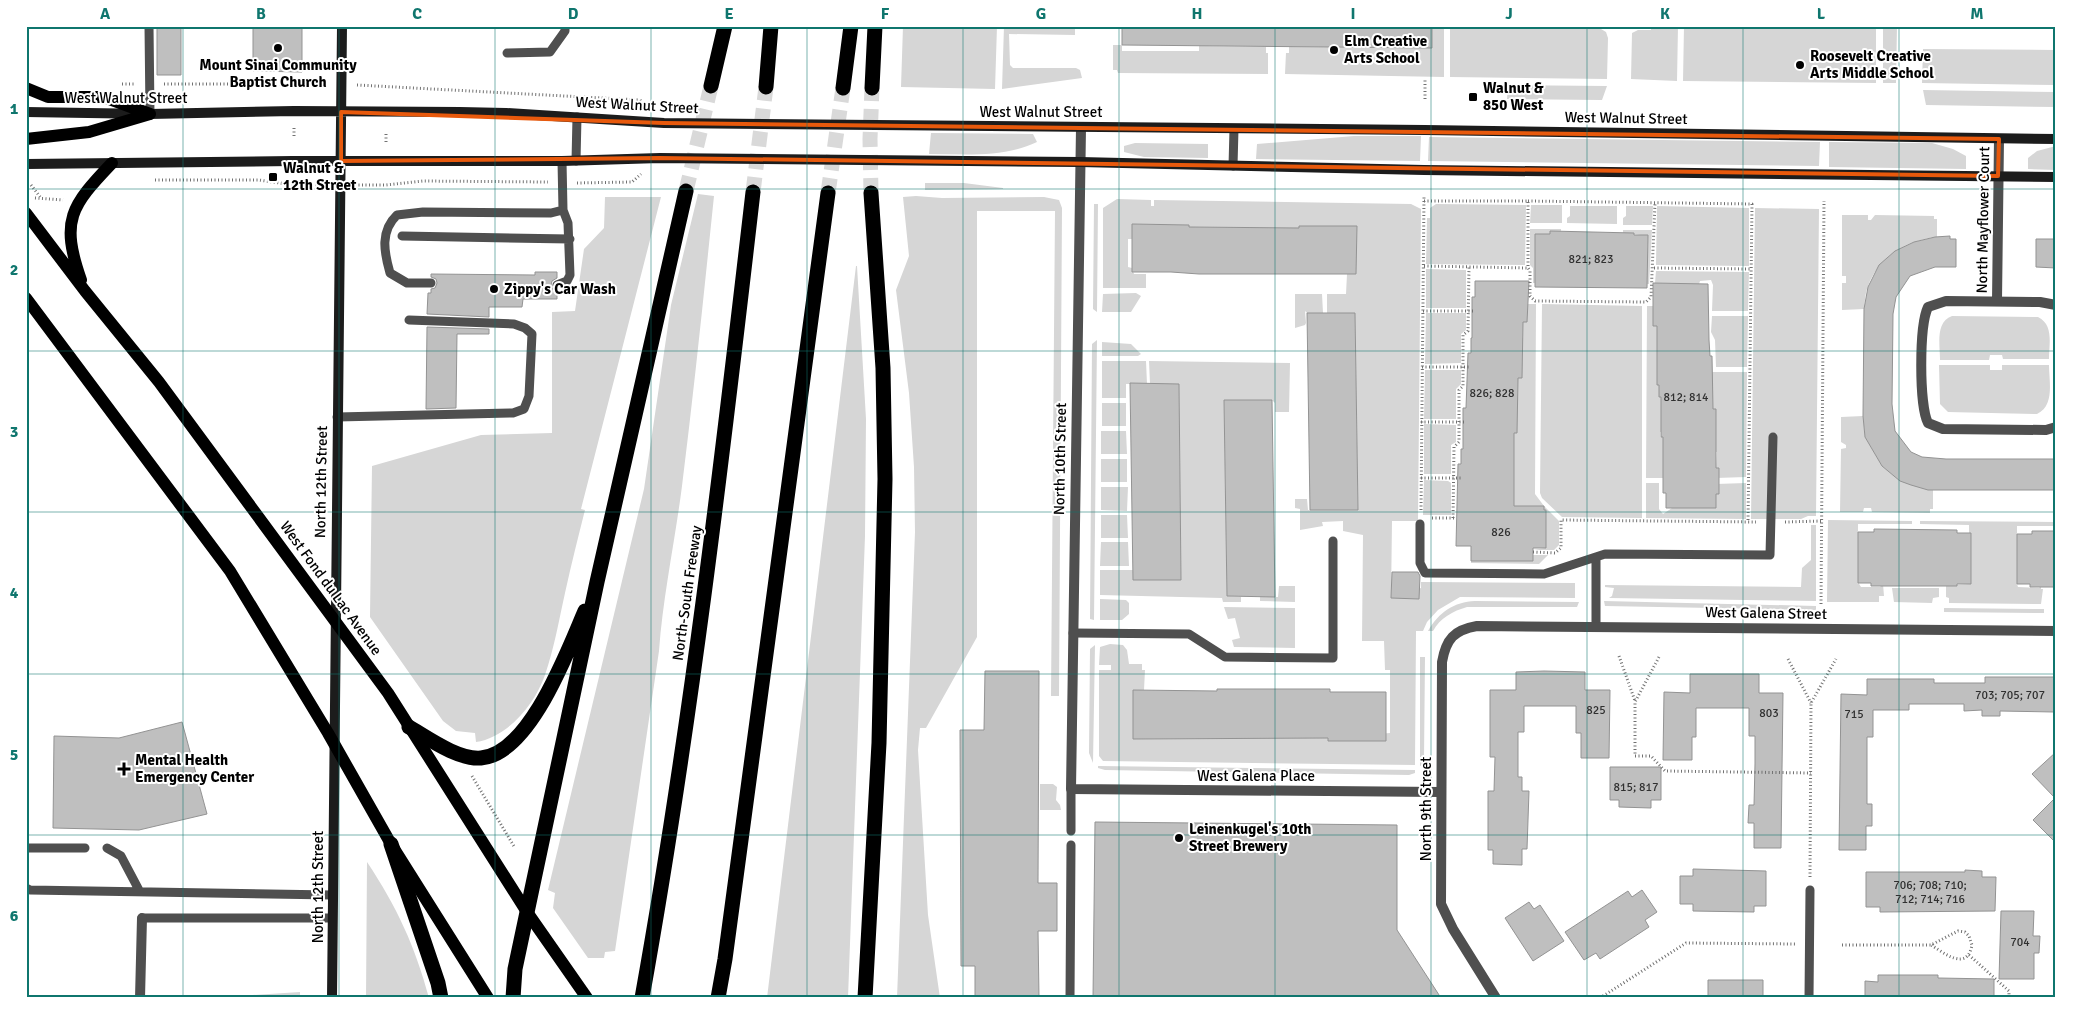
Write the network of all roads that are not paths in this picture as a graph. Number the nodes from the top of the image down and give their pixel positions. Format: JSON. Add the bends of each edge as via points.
{"nodes":[{"id":1,"x":149,"y":26,"type":"edge"},
{"id":2,"x":342,"y":26,"type":"edge"},
{"id":3,"x":565,"y":26,"type":"edge"},
{"id":4,"x":725,"y":26,"type":"edge"},
{"id":5,"x":771,"y":26,"type":"edge"},
{"id":6,"x":851,"y":26,"type":"edge"},
{"id":7,"x":875,"y":26,"type":"edge"},
{"id":8,"x":507,"y":53,"type":"dead end"},
{"id":9,"x":711,"y":86,"type":"tunnel mouth"},
{"id":10,"x":766,"y":87,"type":"tunnel mouth"},
{"id":11,"x":26,"y":88,"type":"edge"},
{"id":12,"x":843,"y":88,"type":"tunnel mouth"},
{"id":13,"x":872,"y":88,"type":"tunnel mouth"},
{"id":14,"x":26,"y":112,"type":"edge"},
{"id":15,"x":341,"y":112,"type":"junction"},
{"id":16,"x":150,"y":114,"type":"junction"},
{"id":17,"x":578,"y":118,"type":"junction"},
{"id":18,"x":1081,"y":128,"type":"junction"},
{"id":19,"x":1234,"y":129,"type":"junction"},
{"id":20,"x":26,"y":139,"type":"edge"},
{"id":21,"x":2000,"y":139,"type":"junction"},
{"id":22,"x":2056,"y":139,"type":"edge"},
{"id":23,"x":341,"y":161,"type":"junction"},
{"id":24,"x":562,"y":161,"type":"junction"},
{"id":25,"x":576,"y":161,"type":"junction"},
{"id":26,"x":1080,"y":162,"type":"junction"},
{"id":27,"x":112,"y":163,"type":"junction"},
{"id":28,"x":26,"y":164,"type":"edge"},
{"id":29,"x":1233,"y":166,"type":"junction"},
{"id":30,"x":1998,"y":176,"type":"junction"},
{"id":31,"x":2056,"y":177,"type":"edge"},
{"id":32,"x":686,"y":191,"type":"tunnel mouth"},
{"id":33,"x":753,"y":192,"type":"tunnel mouth"},
{"id":34,"x":828,"y":193,"type":"tunnel mouth"},
{"id":35,"x":871,"y":193,"type":"tunnel mouth"},
{"id":36,"x":563,"y":210,"type":"junction"},
{"id":37,"x":26,"y":213,"type":"edge"},
{"id":38,"x":402,"y":236,"type":"dead end"},
{"id":39,"x":570,"y":239,"type":"junction"},
{"id":40,"x":431,"y":284,"type":"dead end"},
{"id":41,"x":557,"y":285,"type":"dead end"},
{"id":42,"x":85,"y":292,"type":"junction"},
{"id":43,"x":26,"y":298,"type":"edge"},
{"id":44,"x":1997,"y":301,"type":"junction"},
{"id":45,"x":2056,"y":305,"type":"edge"},
{"id":46,"x":408,"y":320,"type":"dead end"},
{"id":47,"x":337,"y":417,"type":"junction"},
{"id":48,"x":2056,"y":427,"type":"edge"},
{"id":49,"x":1773,"y":437,"type":"dead end"},
{"id":50,"x":1420,"y":521,"type":"road end"},
{"id":51,"x":1333,"y":541,"type":"dead end"},
{"id":52,"x":1596,"y":557,"type":"junction"},
{"id":53,"x":597,"y":582,"type":"junction"},
{"id":54,"x":1477,"y":626,"type":"joint"},
{"id":55,"x":1596,"y":627,"type":"junction"},
{"id":56,"x":2056,"y":631,"type":"edge"},
{"id":57,"x":1073,"y":633,"type":"junction"},
{"id":58,"x":409,"y":727,"type":"junction"},
{"id":59,"x":1071,"y":790,"type":"junction"},
{"id":60,"x":1440,"y":792,"type":"junction"},
{"id":61,"x":1071,"y":831,"type":"dead end"},
{"id":62,"x":391,"y":844,"type":"junction"},
{"id":63,"x":1071,"y":845,"type":"dead end"},
{"id":64,"x":26,"y":848,"type":"edge"},
{"id":65,"x":85,"y":848,"type":"dead end"},
{"id":66,"x":108,"y":848,"type":"dead end"},
{"id":67,"x":1810,"y":886,"type":"road end"},
{"id":68,"x":26,"y":888,"type":"edge"},
{"id":69,"x":140,"y":892,"type":"junction"},
{"id":70,"x":332,"y":896,"type":"junction"},
{"id":71,"x":527,"y":912,"type":"junction"},
{"id":72,"x":142,"y":918,"type":"joint"},
{"id":73,"x":332,"y":918,"type":"junction"},
{"id":74,"x":140,"y":998,"type":"edge"},
{"id":75,"x":332,"y":998,"type":"edge"},
{"id":76,"x":441,"y":998,"type":"edge"},
{"id":77,"x":488,"y":998,"type":"edge"},
{"id":78,"x":513,"y":998,"type":"edge"},
{"id":79,"x":586,"y":998,"type":"edge"},
{"id":80,"x":642,"y":998,"type":"edge"},
{"id":81,"x":718,"y":998,"type":"edge"},
{"id":82,"x":865,"y":998,"type":"edge"},
{"id":83,"x":1070,"y":998,"type":"edge"},
{"id":84,"x":1496,"y":998,"type":"edge"},
{"id":85,"x":1809,"y":998,"type":"edge"}],
"edges":[{"from":1,"to":16,"type":"lane"},
{"from":2,"to":15,"type":"main road","name":"North 12th Street"},
{"from":3,"to":8,"type":"lane","via":[[550,52]]},
{"from":4,"to":9,"type":"highway"},
{"from":5,"to":10,"type":"highway"},
{"from":6,"to":12,"type":"highway"},
{"from":7,"to":13,"type":"highway"},
{"from":11,"to":16,"type":"main road","via":[[48,96],[104,97]]},
{"from":14,"to":16,"type":"main road","name":"West Walnut Street"},
{"from":15,"to":16,"type":"main road","name":"West Walnut Street"},
{"from":15,"to":17,"type":"main road","name":"West Walnut Street","via":[[506,113]]},
{"from":15,"to":23,"type":"main road","name":"North 12th Street"},
{"from":16,"to":20,"type":"main road","via":[[89,132]]},
{"from":17,"to":18,"type":"main road","name":"West Walnut Street"},
{"from":17,"to":25,"type":"lane"},
{"from":18,"to":19,"type":"main road","name":"West Walnut Street"},
{"from":18,"to":26,"type":"street","name":"North 10th Street"},
{"from":19,"to":21,"type":"main road","name":"West Walnut Street"},
{"from":19,"to":29,"type":"lane"},
{"from":21,"to":22,"type":"main road","name":"West Walnut Street"},
{"from":21,"to":30,"type":"street","name":"North Mayflower Court"},
{"from":23,"to":24,"type":"main road"},
{"from":23,"to":27,"type":"main road"},
{"from":23,"to":47,"type":"main road","name":"North 12th Street"},
{"from":24,"to":25,"type":"main road"},
{"from":24,"to":36,"type":"lane"},
{"from":25,"to":26,"type":"main road","via":[[660,158]]},
{"from":26,"to":29,"type":"main road"},
{"from":26,"to":57,"type":"street","name":"North 10th Street"},
{"from":27,"to":28,"type":"main road"},
{"from":27,"to":42,"type":"main road","via":[[87,189],[75,206],[71,220],[71,246]]},
{"from":29,"to":30,"type":"main road"},
{"from":30,"to":31,"type":"main road"},
{"from":30,"to":44,"type":"street","name":"North Mayflower Court"},
{"from":32,"to":53,"type":"highway"},
{"from":33,"to":80,"type":"highway","name":"North-South Freeway","via":[[715,515],[666,862]]},
{"from":34,"to":81,"type":"highway"},
{"from":35,"to":82,"type":"highway","via":[[885,479],[878,743]]},
{"from":36,"to":39,"type":"lane"},
{"from":36,"to":40,"type":"lane","via":[[551,213],[422,212],[397,215],[386,228],[385,258],[390,273],[407,283]]},
{"from":37,"to":42,"type":"main road","name":"West Fond du Lac Avenue"},
{"from":38,"to":39,"type":"lane"},
{"from":39,"to":41,"type":"lane","via":[[570,275],[567,281]]},
{"from":42,"to":58,"type":"main road","name":"West Fond du Lac Avenue","via":[[159,382],[382,685]]},
{"from":43,"to":62,"type":"main road","via":[[230,571]]},
{"from":44,"to":45,"type":"street","name":"North Mayflower Court"},
{"from":44,"to":48,"type":"street","name":"North Mayflower Court","via":[[1946,301],[1928,307],[1923,323],[1924,415],[1928,423],[1943,429],[2046,430]]},
{"from":46,"to":47,"type":"lane","via":[[514,324],[526,328],[532,334],[530,396],[524,409],[513,413]]},
{"from":47,"to":70,"type":"main road","name":"North 12th Street"},
{"from":49,"to":52,"type":"lane","via":[[1770,556],[1605,554]]},
{"from":50,"to":52,"type":"lane","via":[[1420,563],[1426,573],[1544,574]]},
{"from":51,"to":57,"type":"lane","via":[[1333,658],[1226,657],[1189,634]]},
{"from":52,"to":55,"type":"lane"},
{"from":53,"to":58,"type":"highway","via":[[537,714],[507,746],[482,758],[471,758],[445,748]]},
{"from":53,"to":71,"type":"highway"},
{"from":54,"to":55,"type":"street","name":"West Galena Street"},
{"from":54,"to":60,"type":"street","name":"North 9th Street","via":[[1452,635],[1444,648]]},
{"from":55,"to":56,"type":"street","name":"West Galena Street"},
{"from":57,"to":59,"type":"street","name":"North 10th Street"},
{"from":58,"to":71,"type":"main road","name":"West Fond du Lac Avenue"},
{"from":59,"to":60,"type":"street","name":"West Galena Place"},
{"from":59,"to":61,"type":"lane"},
{"from":60,"to":84,"type":"street","name":"North 9th Street","via":[[1441,904]]},
{"from":62,"to":76,"type":"highway"},
{"from":62,"to":77,"type":"main road"},
{"from":63,"to":83,"type":"lane"},
{"from":64,"to":65,"type":"lane"},
{"from":66,"to":69,"type":"lane","via":[[122,856]]},
{"from":67,"to":85,"type":"lane"},
{"from":68,"to":69,"type":"lane"},
{"from":69,"to":70,"type":"lane"},
{"from":70,"to":73,"type":"main road","name":"North 12th Street"},
{"from":71,"to":78,"type":"highway","via":[[515,968]]},
{"from":71,"to":79,"type":"main road","name":"West Fond du Lac Avenue"},
{"from":72,"to":73,"type":"lane"},
{"from":72,"to":74,"type":"street"},
{"from":73,"to":75,"type":"main road","name":"North 12th Street"}]}
